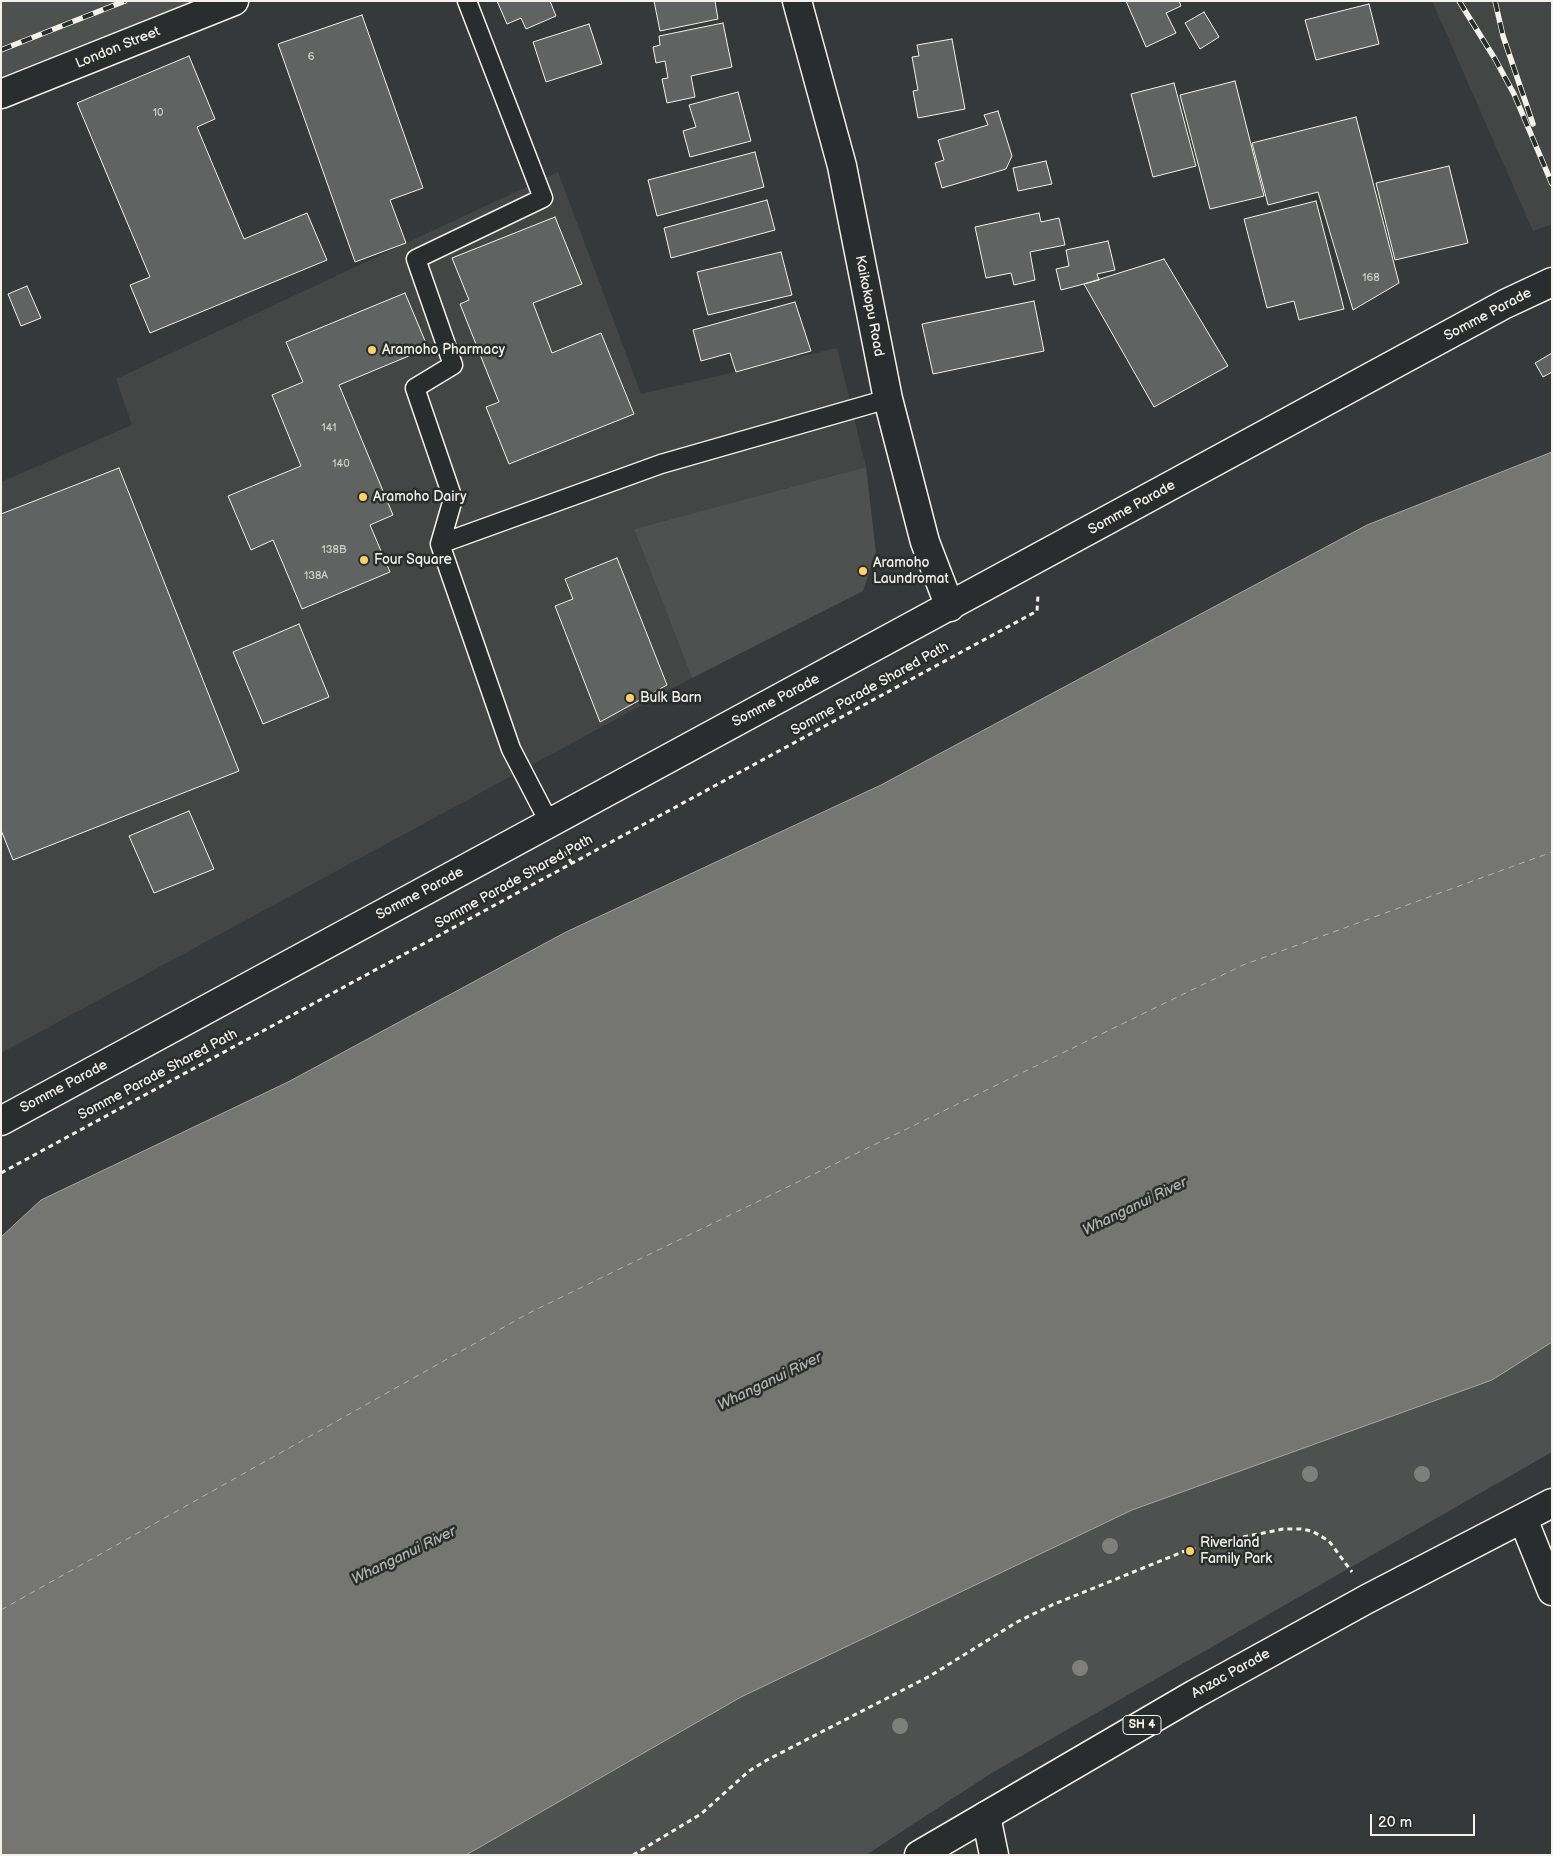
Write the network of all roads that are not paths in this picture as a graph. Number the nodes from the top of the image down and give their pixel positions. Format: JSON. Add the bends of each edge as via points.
{"nodes":[{"id":1,"x":234,"y":1,"type":"edge"},
{"id":2,"x":467,"y":1,"type":"edge"},
{"id":3,"x":797,"y":1,"type":"edge"},
{"id":4,"x":1,"y":94,"type":"edge"},
{"id":5,"x":1552,"y":282,"type":"edge"},
{"id":6,"x":888,"y":399,"type":"junction"},
{"id":7,"x":440,"y":544,"type":"junction"},
{"id":8,"x":950,"y":607,"type":"junction"},
{"id":9,"x":550,"y":824,"type":"junction"},
{"id":10,"x":1,"y":1121,"type":"edge"},
{"id":11,"x":1551,"y":1504,"type":"edge"},
{"id":12,"x":1523,"y":1519,"type":"junction"},
{"id":13,"x":1552,"y":1591,"type":"edge"},
{"id":14,"x":986,"y":1816,"type":"junction"},
{"id":15,"x":920,"y":1855,"type":"edge"},
{"id":16,"x":994,"y":1855,"type":"edge"}],
"edges":[{"from":1,"to":4,"type":"main road","name":"London Street"},
{"from":2,"to":7,"type":"lane","via":[[543,198],[416,259],[453,365],[415,388],[453,499]]},
{"from":3,"to":6,"type":"main road","name":"Kaikokopu Road","via":[[842,166]]},
{"from":5,"to":8,"type":"main road","name":"Somme Parade"},
{"from":6,"to":7,"type":"lane","via":[[662,464]]},
{"from":6,"to":8,"type":"main road","name":"Kaikokopu Road","via":[[925,542]]},
{"from":7,"to":9,"type":"lane","via":[[511,749]]},
{"from":8,"to":9,"type":"main road","name":"Somme Parade"},
{"from":9,"to":10,"type":"main road","name":"Somme Parade"},
{"from":11,"to":12,"type":"main road","name":"Anzac Parade","number":"SH 4"},
{"from":12,"to":13,"type":"main road"},
{"from":12,"to":14,"type":"main road","name":"Anzac Parade","number":"SH 4","via":[[1367,1599],[1195,1694]]},
{"from":14,"to":15,"type":"main road","name":"Anzac Parade","number":"SH 4"},
{"from":14,"to":16,"type":"main road"}]}
